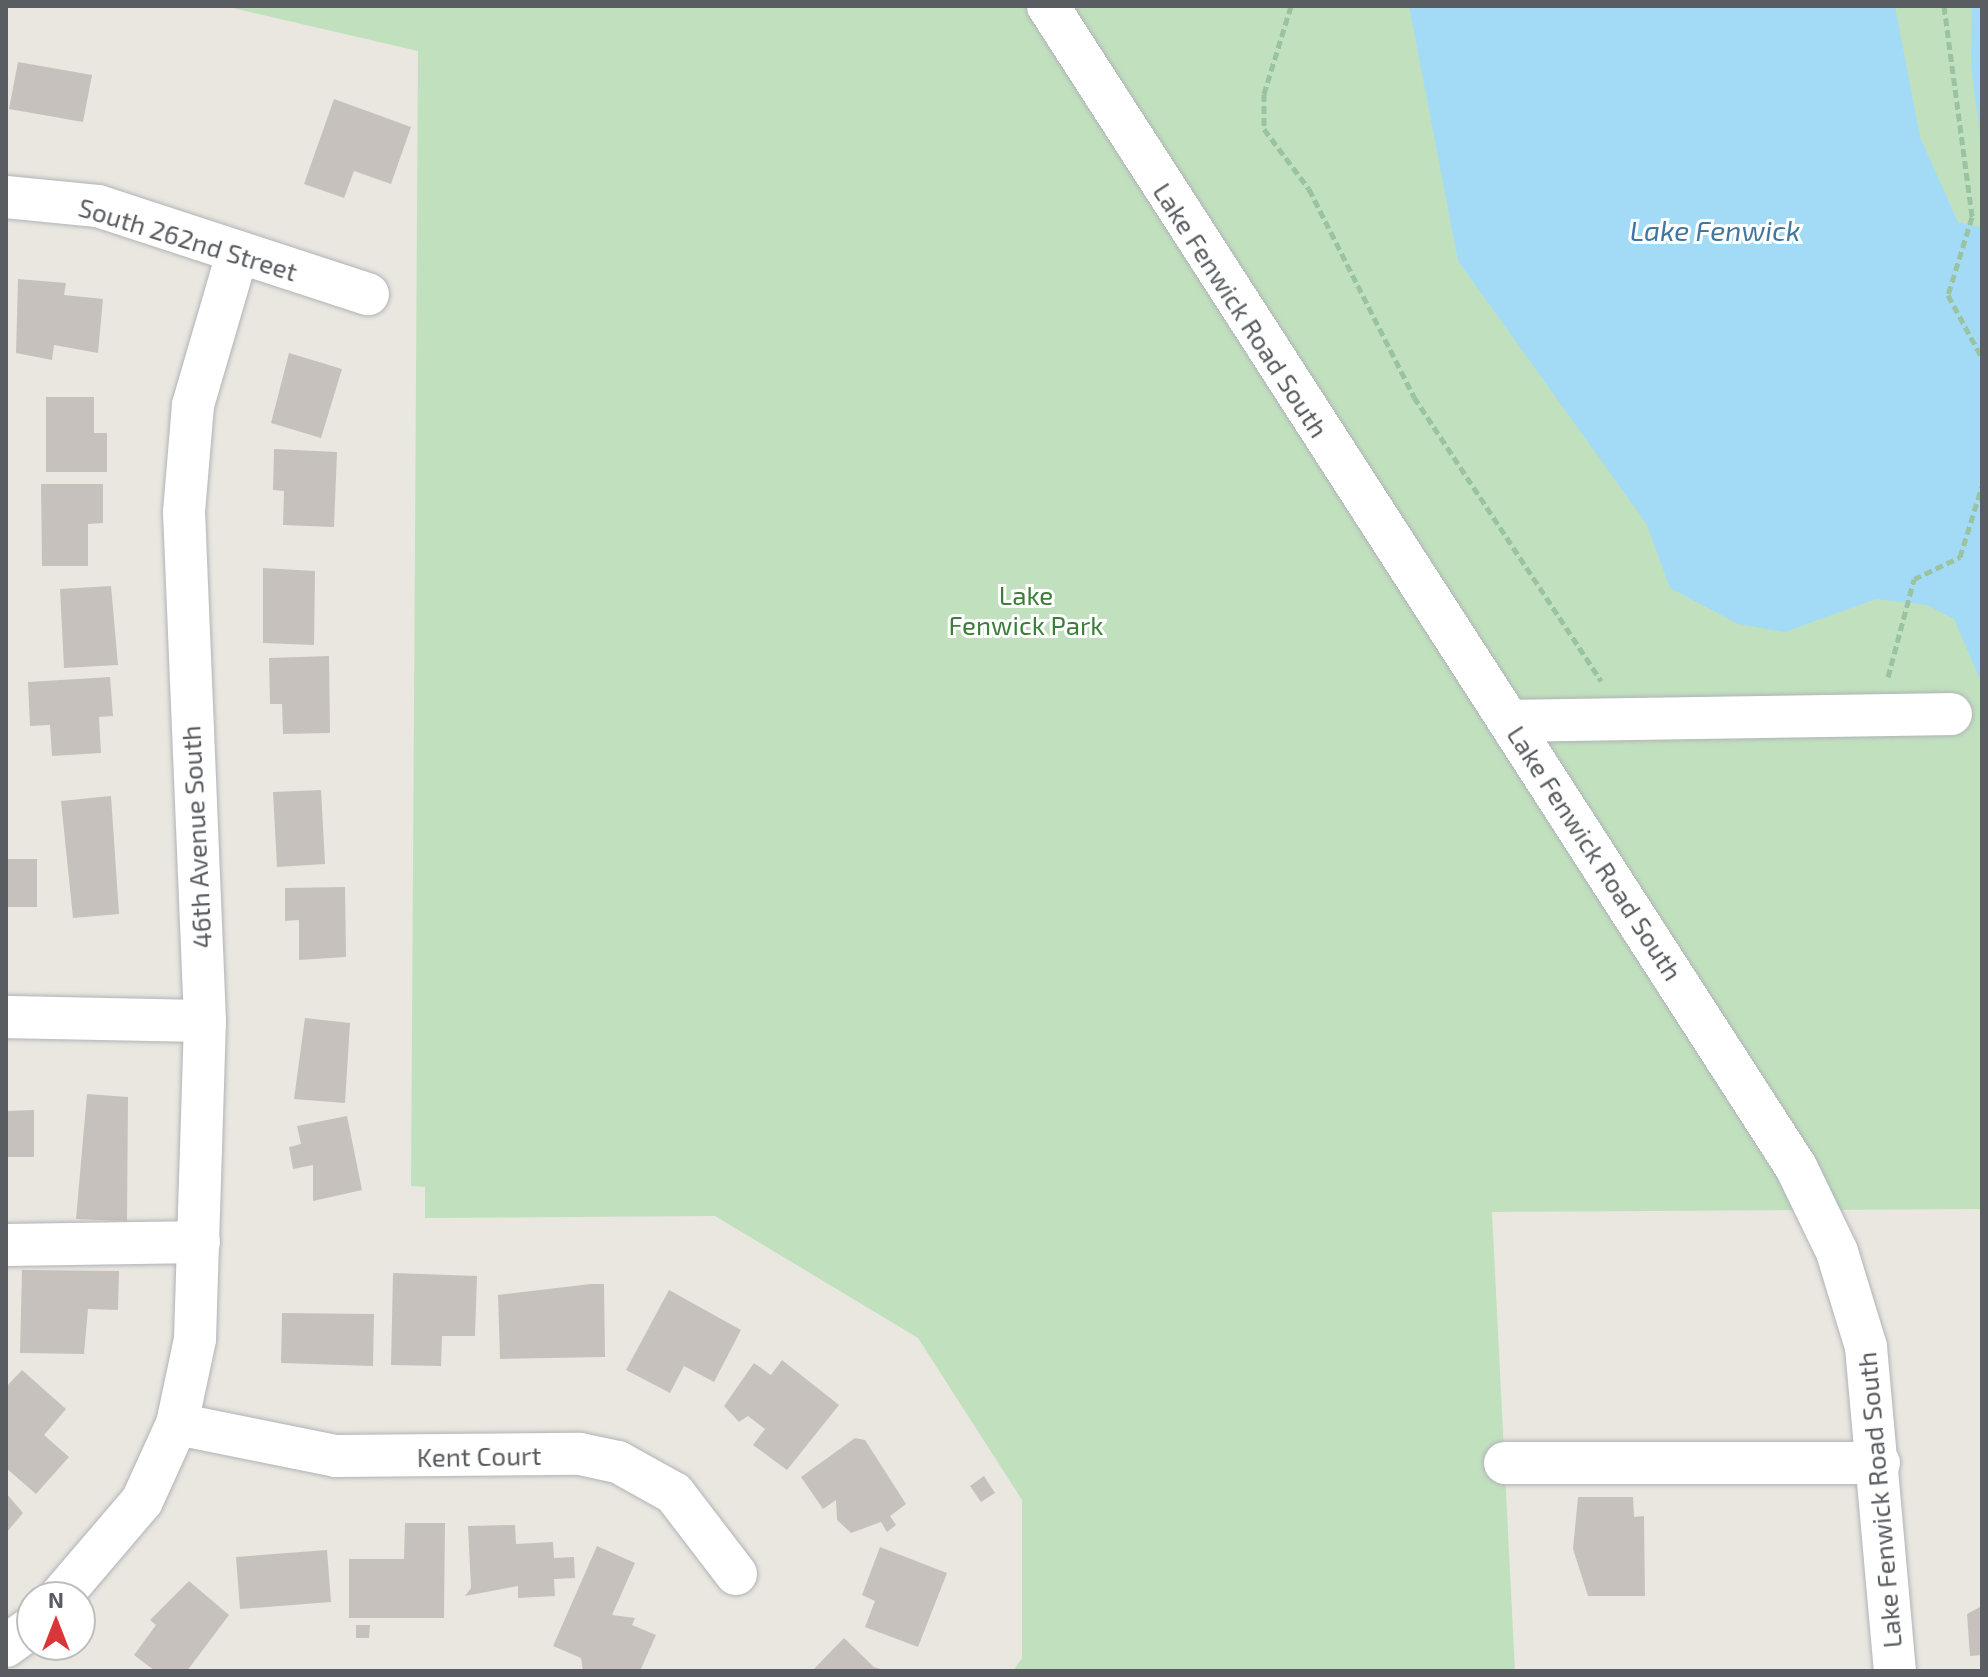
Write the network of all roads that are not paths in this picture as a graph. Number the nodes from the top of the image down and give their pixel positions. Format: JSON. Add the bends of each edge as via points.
{"nodes":[{"id":1,"x":1048,"y":6,"type":"edge"},
{"id":2,"x":6,"y":197,"type":"edge"},
{"id":3,"x":237,"y":255,"type":"junction"},
{"id":4,"x":368,"y":294,"type":"dead end"},
{"id":5,"x":1951,"y":714,"type":"dead end"},
{"id":6,"x":1509,"y":721,"type":"junction"},
{"id":7,"x":6,"y":1017,"type":"edge"},
{"id":8,"x":205,"y":1021,"type":"junction"},
{"id":9,"x":199,"y":1242,"type":"junction"},
{"id":10,"x":6,"y":1245,"type":"edge"},
{"id":11,"x":177,"y":1424,"type":"junction"},
{"id":12,"x":1505,"y":1463,"type":"dead end"},
{"id":13,"x":1879,"y":1463,"type":"junction"},
{"id":14,"x":736,"y":1574,"type":"dead end"},
{"id":15,"x":74,"y":1581,"type":"edge"},
{"id":16,"x":1895,"y":1671,"type":"edge"}],
"edges":[{"from":1,"to":6,"type":"street","name":"Lake Fenwick Road South","via":[[1107,106]]},
{"from":2,"to":3,"type":"street","name":"South 262nd Street","via":[[98,206]]},
{"from":3,"to":4,"type":"street","name":"South 262nd Street"},
{"from":3,"to":8,"type":"street","name":"46th Avenue South","via":[[193,405],[184,512]]},
{"from":5,"to":6,"type":"street"},
{"from":6,"to":13,"type":"street","name":"Lake Fenwick Road South","via":[[1796,1167],[1837,1252],[1866,1347]]},
{"from":7,"to":8,"type":"street"},
{"from":8,"to":9,"type":"street","name":"46th Avenue South"},
{"from":9,"to":10,"type":"street"},
{"from":9,"to":11,"type":"street","name":"46th Avenue South","via":[[195,1339]]},
{"from":11,"to":14,"type":"street","name":"Kent Court","via":[[336,1456],[580,1454],[618,1462],[674,1493]]},
{"from":11,"to":15,"type":"street","name":"46th Avenue South","via":[[142,1501]]},
{"from":12,"to":13,"type":"street"},
{"from":13,"to":16,"type":"street","name":"Lake Fenwick Road South"}]}
